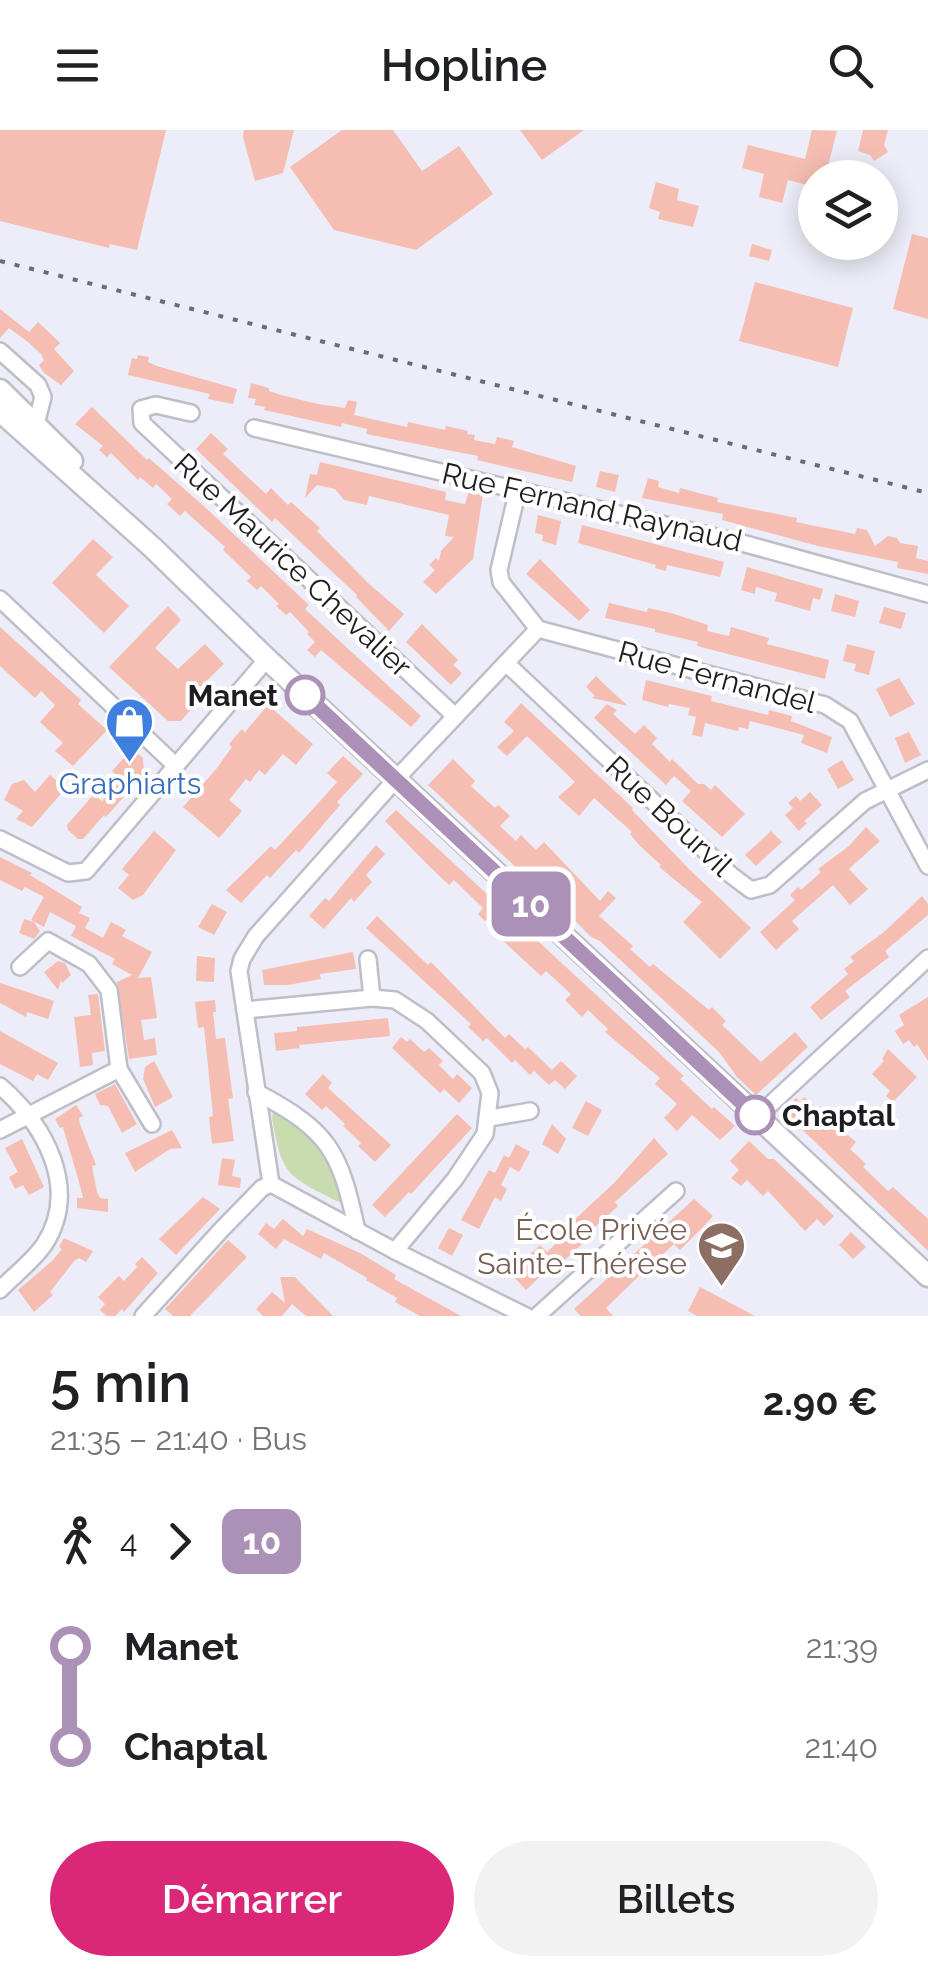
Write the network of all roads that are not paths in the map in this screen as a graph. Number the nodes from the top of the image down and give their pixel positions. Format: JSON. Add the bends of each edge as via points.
{"nodes":[{"id":1,"x":0,"y":351,"type":"edge"},
{"id":2,"x":0,"y":390,"type":"edge"},
{"id":3,"x":0,"y":411,"type":"edge"},
{"id":4,"x":190,"y":412,"type":"dead end"},
{"id":5,"x":36,"y":424,"type":"junction"},
{"id":6,"x":254,"y":428,"type":"dead end"},
{"id":7,"x":518,"y":489,"type":"junction"},
{"id":8,"x":152,"y":547,"type":"junction"},
{"id":9,"x":928,"y":594,"type":"edge"},
{"id":10,"x":0,"y":600,"type":"edge"},
{"id":11,"x":538,"y":629,"type":"junction"},
{"id":12,"x":267,"y":659,"type":"junction"},
{"id":13,"x":506,"y":663,"type":"junction"},
{"id":14,"x":455,"y":716,"type":"junction"},
{"id":15,"x":176,"y":766,"type":"junction"},
{"id":16,"x":928,"y":770,"type":"edge"},
{"id":17,"x":396,"y":778,"type":"junction"},
{"id":18,"x":888,"y":789,"type":"junction"},
{"id":19,"x":0,"y":839,"type":"edge"},
{"id":20,"x":928,"y":866,"type":"edge"},
{"id":21,"x":928,"y":958,"type":"edge"},
{"id":22,"x":368,"y":959,"type":"dead end"},
{"id":23,"x":20,"y":967,"type":"dead end"},
{"id":24,"x":372,"y":998,"type":"junction"},
{"id":25,"x":244,"y":1010,"type":"junction"},
{"id":26,"x":119,"y":1068,"type":"junction"},
{"id":27,"x":0,"y":1086,"type":"edge"},
{"id":28,"x":256,"y":1092,"type":"junction"},
{"id":29,"x":530,"y":1111,"type":"dead end"},
{"id":30,"x":29,"y":1113,"type":"junction"},
{"id":31,"x":757,"y":1117,"type":"junction"},
{"id":32,"x":490,"y":1118,"type":"junction"},
{"id":33,"x":152,"y":1124,"type":"dead end"},
{"id":34,"x":0,"y":1130,"type":"edge"},
{"id":35,"x":271,"y":1184,"type":"junction"},
{"id":36,"x":676,"y":1191,"type":"dead end"},
{"id":37,"x":357,"y":1231,"type":"junction"},
{"id":38,"x":395,"y":1252,"type":"junction"},
{"id":39,"x":928,"y":1276,"type":"edge"},
{"id":40,"x":0,"y":1290,"type":"edge"},
{"id":41,"x":143,"y":1316,"type":"edge"},
{"id":42,"x":526,"y":1316,"type":"edge"},
{"id":43,"x":537,"y":1316,"type":"edge"}],
"edges":[{"from":1,"to":5,"type":"street","via":[[38,385],[43,397]]},
{"from":2,"to":5,"type":"main road"},
{"from":3,"to":8,"type":"main road"},
{"from":4,"to":14,"type":"street","name":"Rue Maurice Chevalier","via":[[156,404],[142,409],[142,423]]},
{"from":5,"to":8,"type":"main road"},
{"from":6,"to":7,"type":"street","name":"Rue Fernand Raynaud"},
{"from":7,"to":9,"type":"street","name":"Rue Fernand Raynaud"},
{"from":7,"to":11,"type":"street","via":[[499,570]]},
{"from":8,"to":12,"type":"main road"},
{"from":10,"to":15,"type":"street"},
{"from":11,"to":13,"type":"street"},
{"from":11,"to":18,"type":"street","name":"Rue Fernandel","via":[[825,706],[850,721]]},
{"from":12,"to":15,"type":"street"},
{"from":12,"to":17,"type":"main road"},
{"from":13,"to":14,"type":"street"},
{"from":13,"to":18,"type":"street","name":"Rue Bourvil","via":[[751,890],[770,886]]},
{"from":14,"to":17,"type":"street"},
{"from":15,"to":19,"type":"street","via":[[86,871],[68,873]]},
{"from":16,"to":18,"type":"street"},
{"from":17,"to":25,"type":"street","via":[[256,936],[239,971]]},
{"from":17,"to":31,"type":"main road"},
{"from":18,"to":20,"type":"street","name":"Rue Fernandel"},
{"from":21,"to":31,"type":"street"},
{"from":22,"to":24,"type":"street"},
{"from":23,"to":26,"type":"street","via":[[48,941],[89,964],[110,990]]},
{"from":24,"to":25,"type":"street"},
{"from":24,"to":32,"type":"street","via":[[411,1009],[482,1073]]},
{"from":25,"to":28,"type":"street"},
{"from":26,"to":30,"type":"street"},
{"from":26,"to":33,"type":"street"},
{"from":27,"to":30,"type":"street"},
{"from":28,"to":35,"type":"street"},
{"from":28,"to":37,"type":"street","via":[[328,1142],[346,1180]]},
{"from":29,"to":32,"type":"street"},
{"from":30,"to":34,"type":"street"},
{"from":30,"to":40,"type":"street","via":[[55,1163],[57,1214],[44,1244]]},
{"from":31,"to":39,"type":"main road"},
{"from":32,"to":38,"type":"street","via":[[472,1157]]},
{"from":35,"to":37,"type":"street"},
{"from":35,"to":41,"type":"street"},
{"from":36,"to":43,"type":"street"},
{"from":37,"to":38,"type":"street"},
{"from":38,"to":42,"type":"street"}]}
